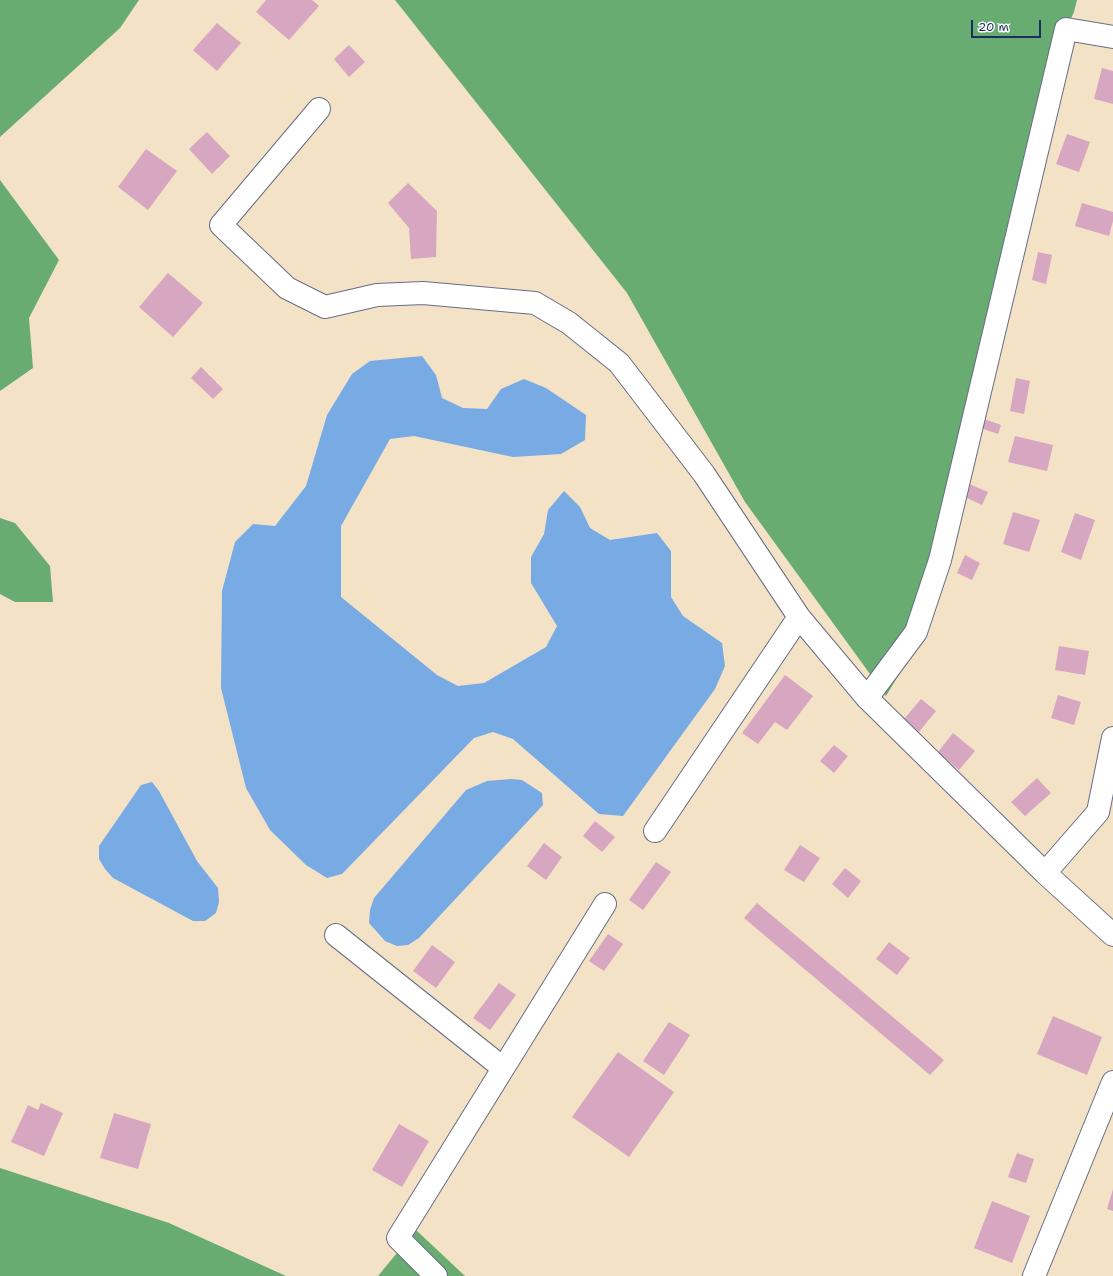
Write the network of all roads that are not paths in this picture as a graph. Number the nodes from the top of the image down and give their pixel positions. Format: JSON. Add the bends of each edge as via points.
{"nodes":[{"id":1,"x":1113,"y":37,"type":"edge"},
{"id":2,"x":319,"y":109,"type":"dead end"},
{"id":3,"x":799,"y":617,"type":"junction"},
{"id":4,"x":866,"y":698,"type":"junction"},
{"id":5,"x":1113,"y":738,"type":"edge"},
{"id":6,"x":655,"y":831,"type":"dead end"},
{"id":7,"x":1046,"y":873,"type":"junction"},
{"id":8,"x":605,"y":904,"type":"dead end"},
{"id":9,"x":336,"y":935,"type":"dead end"},
{"id":10,"x":1113,"y":935,"type":"edge"},
{"id":11,"x":504,"y":1068,"type":"junction"},
{"id":12,"x":1113,"y":1082,"type":"edge"},
{"id":13,"x":436,"y":1276,"type":"edge"},
{"id":14,"x":1034,"y":1276,"type":"edge"}],
"edges":[{"from":1,"to":4,"type":"street","via":[[1066,29],[940,560],[916,632]]},
{"from":2,"to":3,"type":"street","via":[[221,225],[287,288],[325,307],[376,295],[423,293],[535,303],[569,323],[619,363],[704,474]]},
{"from":3,"to":4,"type":"street"},
{"from":3,"to":6,"type":"street"},
{"from":4,"to":7,"type":"street"},
{"from":5,"to":7,"type":"street","via":[[1098,812]]},
{"from":7,"to":10,"type":"street"},
{"from":8,"to":11,"type":"street"},
{"from":9,"to":11,"type":"street"},
{"from":11,"to":13,"type":"street","via":[[398,1238]]},
{"from":12,"to":14,"type":"street"}]}
